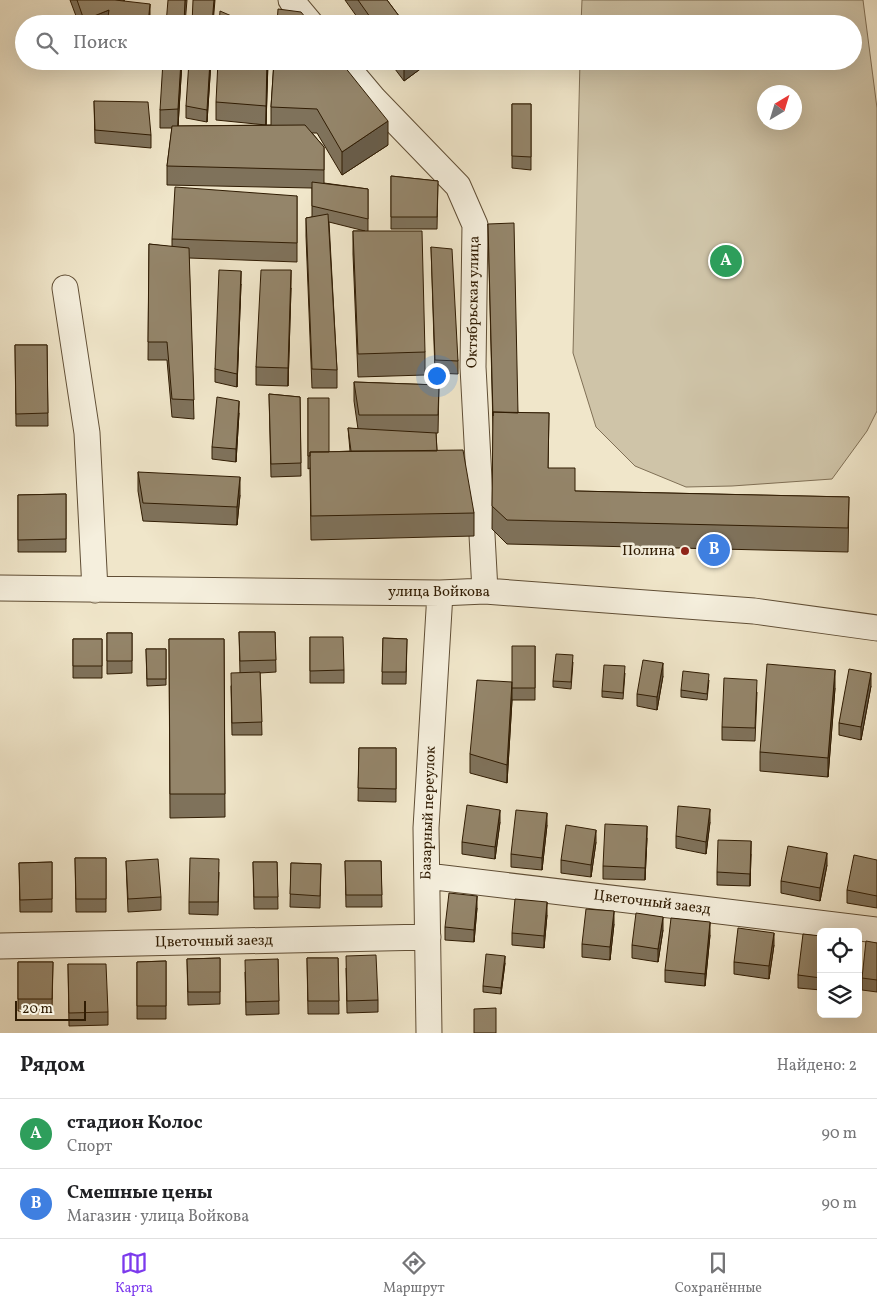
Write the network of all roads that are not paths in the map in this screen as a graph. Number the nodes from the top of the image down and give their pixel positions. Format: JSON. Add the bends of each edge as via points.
{"nodes":[{"id":1,"x":291,"y":0,"type":"edge"},
{"id":2,"x":304,"y":15,"type":"edge"},
{"id":3,"x":350,"y":70,"type":"edge"},
{"id":4,"x":65,"y":288,"type":"dead end"},
{"id":5,"x":0,"y":588,"type":"edge"},
{"id":6,"x":95,"y":590,"type":"junction"},
{"id":7,"x":485,"y":591,"type":"junction"},
{"id":8,"x":440,"y":593,"type":"junction"},
{"id":9,"x":877,"y":628,"type":"edge"},
{"id":10,"x":427,"y":876,"type":"junction"},
{"id":11,"x":877,"y":930,"type":"edge"},
{"id":12,"x":428,"y":937,"type":"junction"},
{"id":13,"x":0,"y":946,"type":"edge"},
{"id":14,"x":429,"y":1033,"type":"edge"}],
"edges":[{"from":1,"to":2,"type":"street"},
{"from":3,"to":7,"type":"street","name":"Октябрьская улица","via":[[458,186],[475,225],[473,367]]},
{"from":4,"to":6,"type":"street","via":[[87,433]]},
{"from":5,"to":6,"type":"street","name":"улица Войкова"},
{"from":6,"to":8,"type":"street","name":"улица Войкова"},
{"from":7,"to":8,"type":"street","name":"улица Войкова"},
{"from":7,"to":9,"type":"street","name":"улица Войкова","via":[[754,611]]},
{"from":8,"to":10,"type":"street","name":"Базарный переулок","via":[[426,828]]},
{"from":10,"to":11,"type":"street","name":"Цветочный заезд"},
{"from":10,"to":12,"type":"street","name":"Базарный переулок"},
{"from":12,"to":13,"type":"street","name":"Цветочный заезд"},
{"from":12,"to":14,"type":"street","name":"Базарный переулок"}]}
